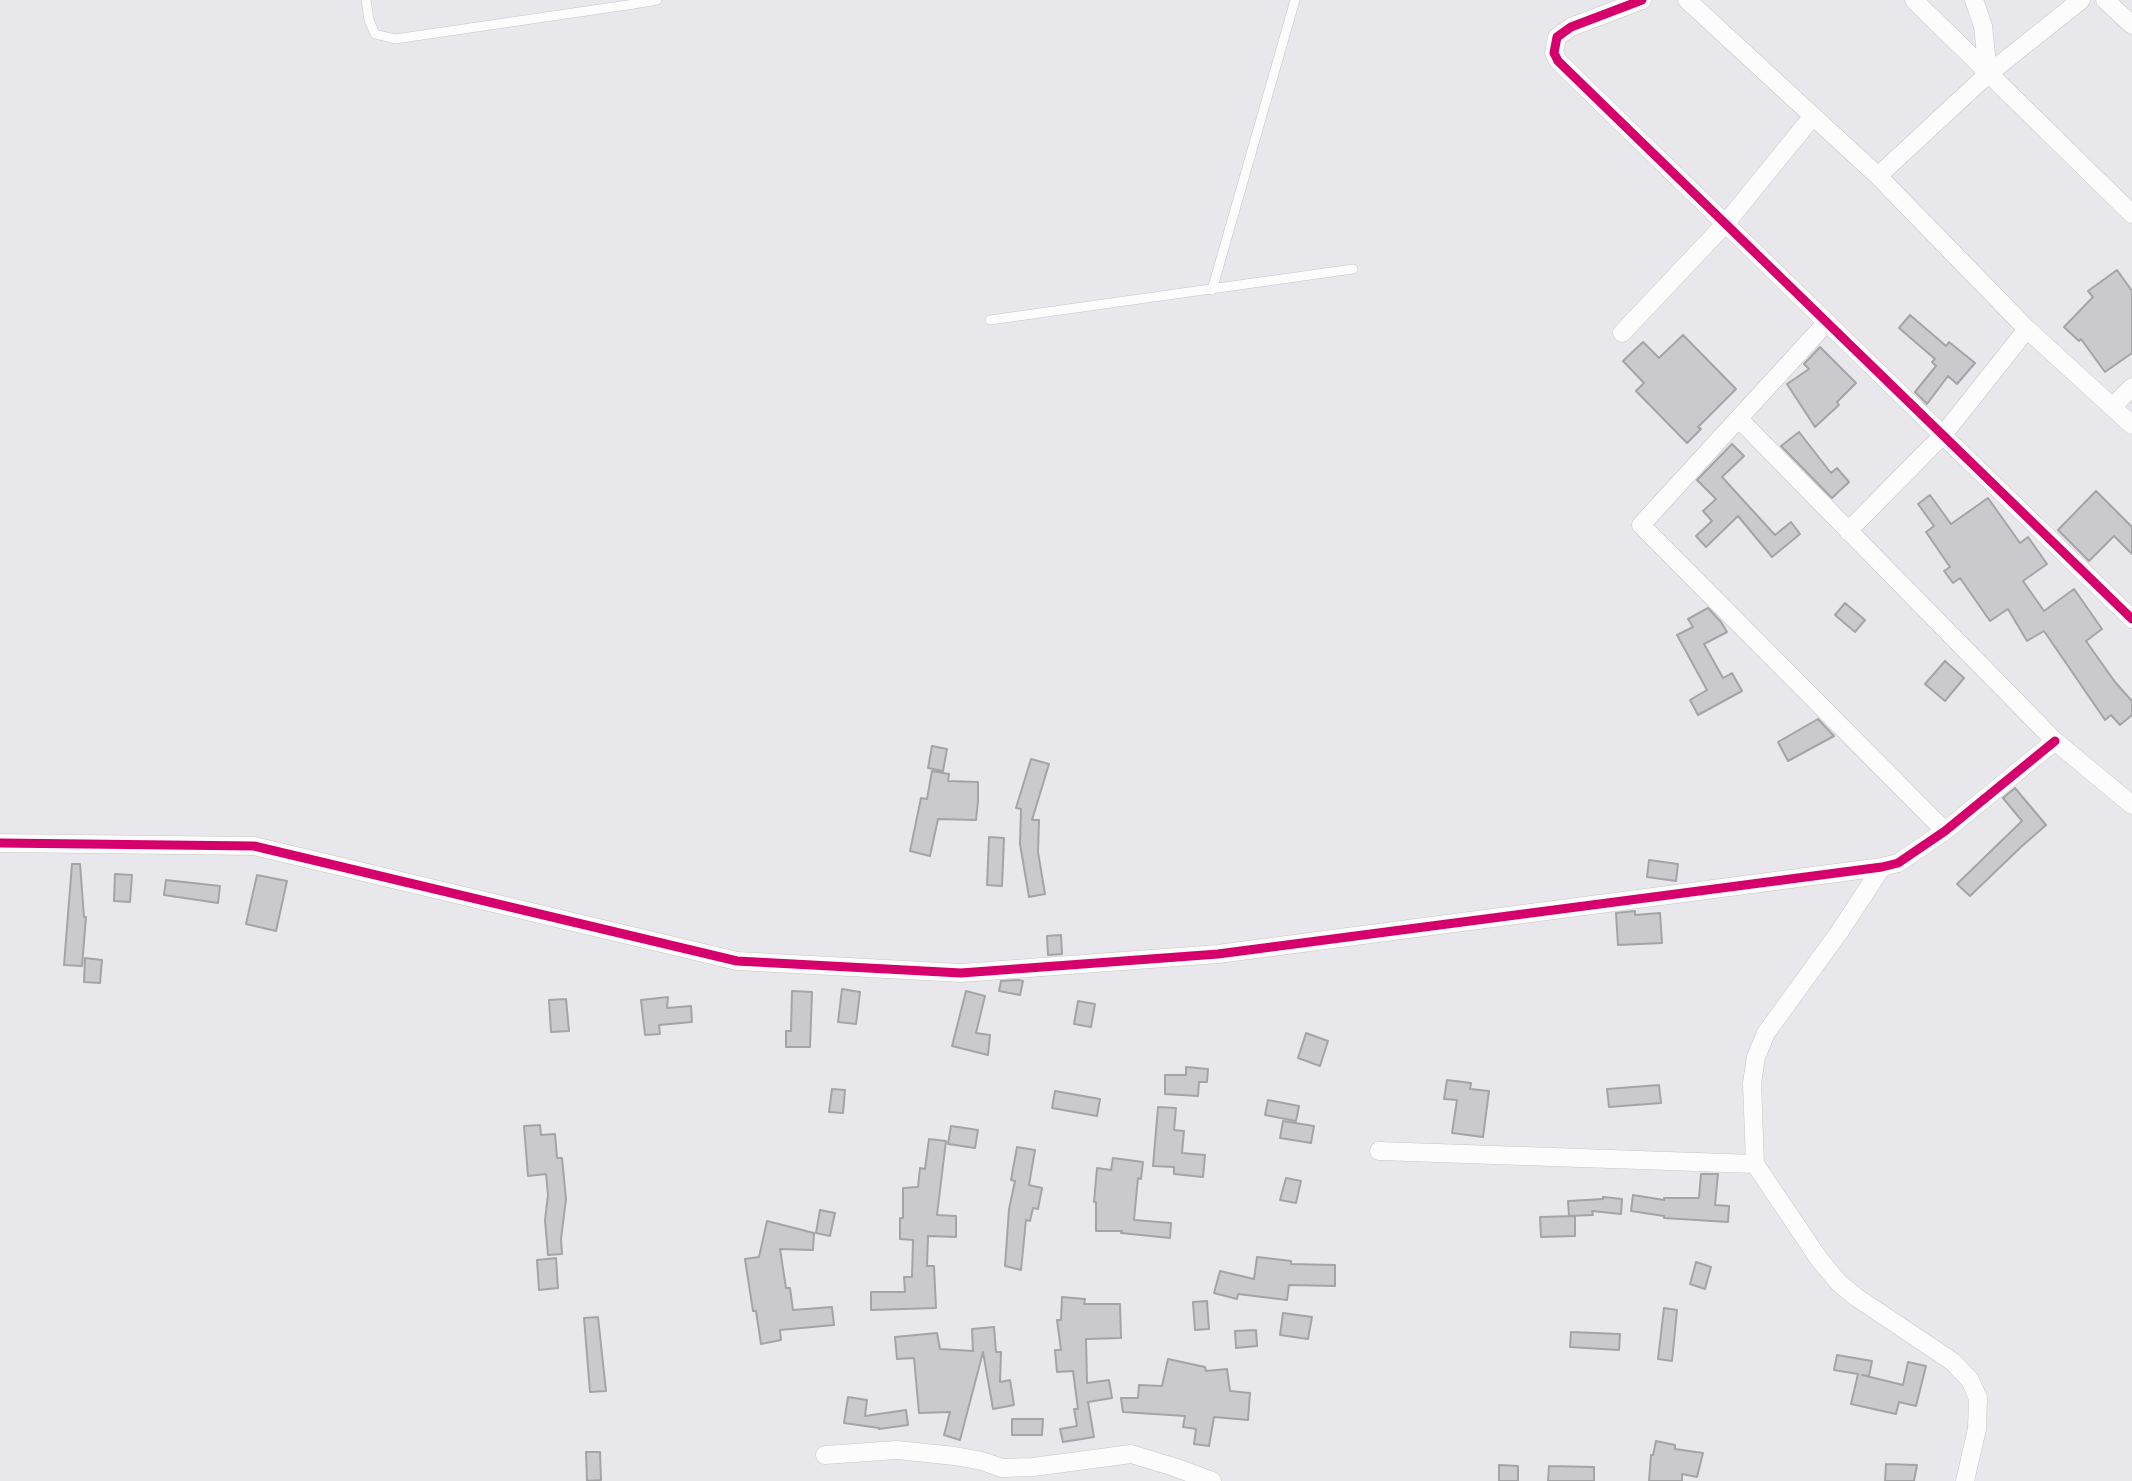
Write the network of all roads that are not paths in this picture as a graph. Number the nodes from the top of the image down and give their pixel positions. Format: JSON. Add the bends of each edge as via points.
{"nodes":[{"id":1,"x":366,"y":0,"type":"edge"},
{"id":2,"x":657,"y":0,"type":"edge"},
{"id":3,"x":1295,"y":0,"type":"edge"},
{"id":4,"x":1642,"y":0,"type":"edge"},
{"id":5,"x":1687,"y":0,"type":"edge"},
{"id":6,"x":1914,"y":0,"type":"edge"},
{"id":7,"x":1973,"y":0,"type":"edge"},
{"id":8,"x":2081,"y":0,"type":"edge"},
{"id":9,"x":2105,"y":0,"type":"edge"},
{"id":10,"x":634,"y":2,"type":"edge"},
{"id":11,"x":2132,"y":25,"type":"edge"},
{"id":12,"x":1988,"y":74,"type":"junction"},
{"id":13,"x":1813,"y":116,"type":"junction"},
{"id":14,"x":1878,"y":176,"type":"junction"},
{"id":15,"x":2132,"y":214,"type":"edge"},
{"id":16,"x":1726,"y":223,"type":"junction"},
{"id":17,"x":1353,"y":269,"type":"dead end"},
{"id":18,"x":1212,"y":290,"type":"junction"},
{"id":19,"x":990,"y":320,"type":"dead end"},
{"id":20,"x":1827,"y":322,"type":"junction"},
{"id":21,"x":2027,"y":329,"type":"junction"},
{"id":22,"x":1622,"y":333,"type":"dead end"},
{"id":23,"x":2132,"y":387,"type":"edge"},
{"id":24,"x":2113,"y":406,"type":"junction"},
{"id":25,"x":1739,"y":419,"type":"junction"},
{"id":26,"x":2132,"y":425,"type":"edge"},
{"id":27,"x":1943,"y":435,"type":"junction"},
{"id":28,"x":1848,"y":531,"type":"junction"},
{"id":29,"x":2132,"y":619,"type":"edge"},
{"id":30,"x":2055,"y":741,"type":"junction"},
{"id":31,"x":2132,"y":806,"type":"edge"},
{"id":32,"x":1945,"y":831,"type":"junction"},
{"id":33,"x":0,"y":843,"type":"edge"},
{"id":34,"x":1882,"y":867,"type":"junction"},
{"id":35,"x":1379,"y":1151,"type":"dead end"},
{"id":36,"x":1755,"y":1164,"type":"junction"},
{"id":37,"x":825,"y":1455,"type":"dead end"},
{"id":38,"x":1212,"y":1481,"type":"edge"},
{"id":39,"x":1965,"y":1481,"type":"edge"}],
"edges":[{"from":1,"to":10,"type":"lane","via":[[375,34],[395,39]]},
{"from":2,"to":10,"type":"lane"},
{"from":3,"to":18,"type":"lane"},
{"from":4,"to":16,"type":"street","via":[[1572,27],[1558,37],[1554,53]]},
{"from":5,"to":13,"type":"street"},
{"from":6,"to":12,"type":"street"},
{"from":7,"to":12,"type":"street","via":[[1983,26]]},
{"from":8,"to":12,"type":"street"},
{"from":9,"to":11,"type":"street"},
{"from":12,"to":14,"type":"street"},
{"from":12,"to":15,"type":"street"},
{"from":13,"to":14,"type":"street"},
{"from":13,"to":16,"type":"street"},
{"from":14,"to":21,"type":"street"},
{"from":16,"to":20,"type":"street"},
{"from":16,"to":22,"type":"street"},
{"from":17,"to":18,"type":"lane"},
{"from":18,"to":19,"type":"lane"},
{"from":20,"to":25,"type":"street"},
{"from":20,"to":27,"type":"street"},
{"from":21,"to":24,"type":"street"},
{"from":21,"to":27,"type":"street"},
{"from":23,"to":24,"type":"street"},
{"from":24,"to":26,"type":"street"},
{"from":25,"to":28,"type":"street"},
{"from":25,"to":32,"type":"street","via":[[1641,525]]},
{"from":27,"to":28,"type":"street"},
{"from":27,"to":29,"type":"street"},
{"from":28,"to":30,"type":"street"},
{"from":30,"to":31,"type":"street"},
{"from":30,"to":32,"type":"street"},
{"from":32,"to":34,"type":"street","via":[[1898,863]]},
{"from":33,"to":34,"type":"street","via":[[254,846],[737,961],[961,973],[1218,954]]},
{"from":34,"to":36,"type":"street","via":[[1766,1033],[1756,1056],[1752,1083]]},
{"from":35,"to":36,"type":"street"},
{"from":36,"to":39,"type":"street","via":[[1839,1283],[1952,1362],[1970,1380],[1978,1398]]},
{"from":37,"to":38,"type":"street","via":[[897,1450],[955,1456],[1002,1468],[1131,1454]]}]}
